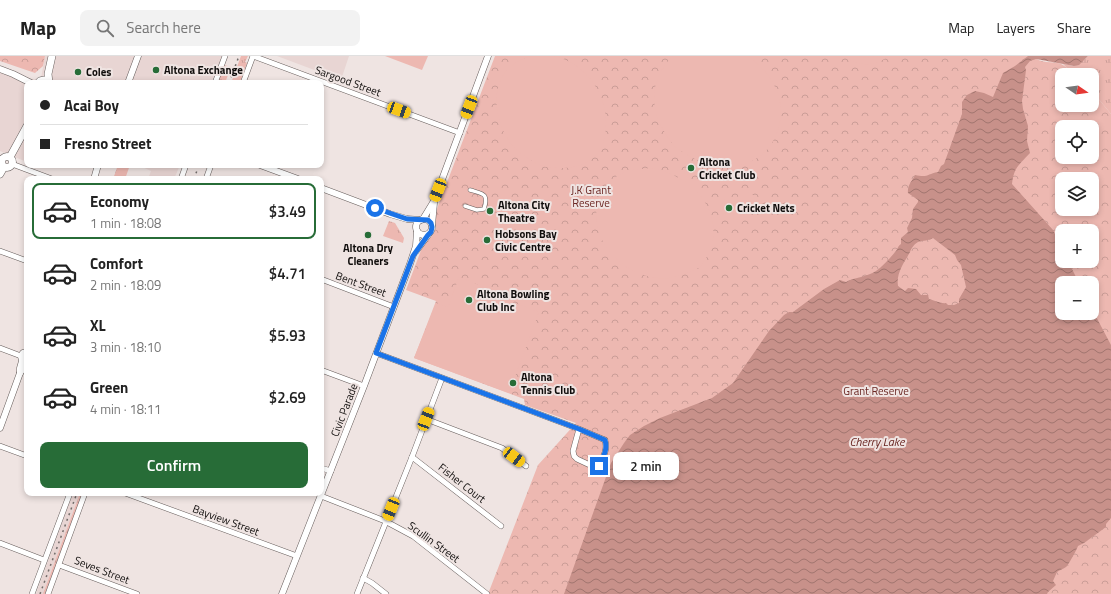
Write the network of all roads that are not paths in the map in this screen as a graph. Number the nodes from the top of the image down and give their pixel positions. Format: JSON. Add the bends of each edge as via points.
{"nodes":[{"id":1,"x":51,"y":56,"type":"edge"},
{"id":2,"x":138,"y":56,"type":"edge"},
{"id":3,"x":225,"y":56,"type":"edge"},
{"id":4,"x":253,"y":56,"type":"edge"},
{"id":5,"x":488,"y":56,"type":"edge"},
{"id":6,"x":0,"y":69,"type":"edge"},
{"id":7,"x":13,"y":74,"type":"junction"},
{"id":8,"x":25,"y":80,"type":"edge"},
{"id":9,"x":36,"y":80,"type":"edge"},
{"id":10,"x":45,"y":80,"type":"edge"},
{"id":11,"x":129,"y":80,"type":"edge"},
{"id":12,"x":216,"y":80,"type":"edge"},
{"id":13,"x":244,"y":80,"type":"edge"},
{"id":14,"x":318,"y":80,"type":"edge"},
{"id":15,"x":324,"y":82,"type":"edge"},
{"id":16,"x":24,"y":131,"type":"edge"},
{"id":17,"x":460,"y":133,"type":"junction"},
{"id":18,"x":5,"y":162,"type":"edge"},
{"id":19,"x":268,"y":168,"type":"edge"},
{"id":20,"x":0,"y":174,"type":"edge"},
{"id":21,"x":44,"y":176,"type":"edge"},
{"id":22,"x":290,"y":176,"type":"edge"},
{"id":23,"x":324,"y":189,"type":"edge"},
{"id":24,"x":470,"y":190,"type":"dead end"},
{"id":25,"x":434,"y":201,"type":"junction"},
{"id":26,"x":465,"y":206,"type":"dead end"},
{"id":27,"x":390,"y":214,"type":"junction"},
{"id":28,"x":422,"y":220,"type":"junction"},
{"id":29,"x":432,"y":225,"type":"junction"},
{"id":30,"x":417,"y":230,"type":"junction"},
{"id":31,"x":428,"y":235,"type":"junction"},
{"id":32,"x":0,"y":251,"type":"edge"},
{"id":33,"x":413,"y":256,"type":"junction"},
{"id":34,"x":24,"y":260,"type":"edge"},
{"id":35,"x":324,"y":280,"type":"edge"},
{"id":36,"x":394,"y":306,"type":"junction"},
{"id":37,"x":0,"y":348,"type":"edge"},
{"id":38,"x":376,"y":353,"type":"junction"},
{"id":39,"x":24,"y":357,"type":"edge"},
{"id":40,"x":24,"y":360,"type":"edge"},
{"id":41,"x":324,"y":371,"type":"edge"},
{"id":42,"x":442,"y":378,"type":"junction"},
{"id":43,"x":364,"y":386,"type":"junction"},
{"id":44,"x":426,"y":419,"type":"junction"},
{"id":45,"x":0,"y":428,"type":"edge"},
{"id":46,"x":579,"y":429,"type":"junction"},
{"id":47,"x":0,"y":446,"type":"edge"},
{"id":48,"x":24,"y":455,"type":"edge"},
{"id":49,"x":412,"y":457,"type":"junction"},
{"id":50,"x":526,"y":466,"type":"dead end"},
{"id":51,"x":324,"y":469,"type":"edge"},
{"id":52,"x":331,"y":471,"type":"junction"},
{"id":53,"x":324,"y":488,"type":"edge"},
{"id":54,"x":69,"y":496,"type":"edge"},
{"id":55,"x":84,"y":496,"type":"edge"},
{"id":56,"x":133,"y":496,"type":"edge"},
{"id":57,"x":321,"y":496,"type":"joint"},
{"id":58,"x":385,"y":522,"type":"junction"},
{"id":59,"x":501,"y":526,"type":"dead end"},
{"id":60,"x":0,"y":543,"type":"edge"},
{"id":61,"x":297,"y":556,"type":"junction"},
{"id":62,"x":44,"y":560,"type":"junction"},
{"id":63,"x":59,"y":564,"type":"junction"},
{"id":64,"x":363,"y":578,"type":"junction"},
{"id":65,"x":32,"y":594,"type":"edge"},
{"id":66,"x":48,"y":594,"type":"edge"},
{"id":67,"x":137,"y":594,"type":"edge"},
{"id":68,"x":282,"y":594,"type":"edge"},
{"id":69,"x":357,"y":594,"type":"edge"},
{"id":70,"x":386,"y":594,"type":"edge"},
{"id":71,"x":487,"y":594,"type":"edge"}],
"edges":[{"from":1,"to":10,"type":"main road"},
{"from":2,"to":11,"type":"street"},
{"from":3,"to":12,"type":"street"},
{"from":4,"to":13,"type":"street"},
{"from":4,"to":14,"type":"street","name":"Sargood Street"},
{"from":5,"to":17,"type":"street"},
{"from":6,"to":7,"type":"street"},
{"from":7,"to":8,"type":"street"},
{"from":7,"to":9,"type":"street"},
{"from":15,"to":17,"type":"street","name":"Sargood Street"},
{"from":16,"to":18,"type":"main road"},
{"from":17,"to":25,"type":"street"},
{"from":18,"to":20,"type":"main road"},
{"from":18,"to":21,"type":"street"},
{"from":19,"to":22,"type":"street"},
{"from":23,"to":27,"type":"street"},
{"from":24,"to":26,"type":"street","via":[[482,194],[487,201],[484,209],[480,210]]},
{"from":25,"to":28,"type":"street"},
{"from":25,"to":29,"type":"street"},
{"from":27,"to":28,"type":"street"},
{"from":27,"to":30,"type":"street"},
{"from":28,"to":29,"type":"street","via":[[428,220]]},
{"from":28,"to":30,"type":"street","via":[[418,222]]},
{"from":29,"to":31,"type":"street"},
{"from":30,"to":31,"type":"street","via":[[420,234]]},
{"from":30,"to":33,"type":"street","name":"Civic Parade"},
{"from":31,"to":33,"type":"street","name":"Civic Parade"},
{"from":32,"to":34,"type":"street"},
{"from":33,"to":36,"type":"street","name":"Civic Parade"},
{"from":35,"to":36,"type":"street","name":"Bent Street"},
{"from":36,"to":38,"type":"street","name":"Civic Parade"},
{"from":37,"to":39,"type":"street"},
{"from":38,"to":42,"type":"street"},
{"from":38,"to":43,"type":"street","name":"Civic Parade"},
{"from":40,"to":45,"type":"street"},
{"from":41,"to":43,"type":"street"},
{"from":42,"to":44,"type":"street"},
{"from":42,"to":46,"type":"street"},
{"from":43,"to":52,"type":"street","name":"Civic Parade"},
{"from":44,"to":49,"type":"street"},
{"from":44,"to":50,"type":"street","via":[[502,448]]},
{"from":46,"to":46,"type":"street","via":[[605,440],[607,445],[599,466],[592,466],[574,456]]},
{"from":47,"to":48,"type":"street"},
{"from":49,"to":58,"type":"street"},
{"from":49,"to":59,"type":"street","name":"Fisher Court"},
{"from":51,"to":52,"type":"street"},
{"from":52,"to":53,"type":"street","name":"Civic Parade"},
{"from":54,"to":62,"type":"street"},
{"from":55,"to":63,"type":"street"},
{"from":56,"to":61,"type":"street","name":"Bayview Street"},
{"from":57,"to":58,"type":"street","name":"Scullin Street"},
{"from":57,"to":61,"type":"street","name":"Civic Parade"},
{"from":58,"to":64,"type":"street"},
{"from":58,"to":71,"type":"street","name":"Scullin Street","via":[[412,536]]},
{"from":60,"to":62,"type":"street"},
{"from":61,"to":68,"type":"street","name":"Civic Parade"},
{"from":62,"to":65,"type":"street"},
{"from":63,"to":66,"type":"street"},
{"from":63,"to":67,"type":"street","name":"Seves Street"},
{"from":64,"to":69,"type":"street"},
{"from":64,"to":70,"type":"street"}]}
